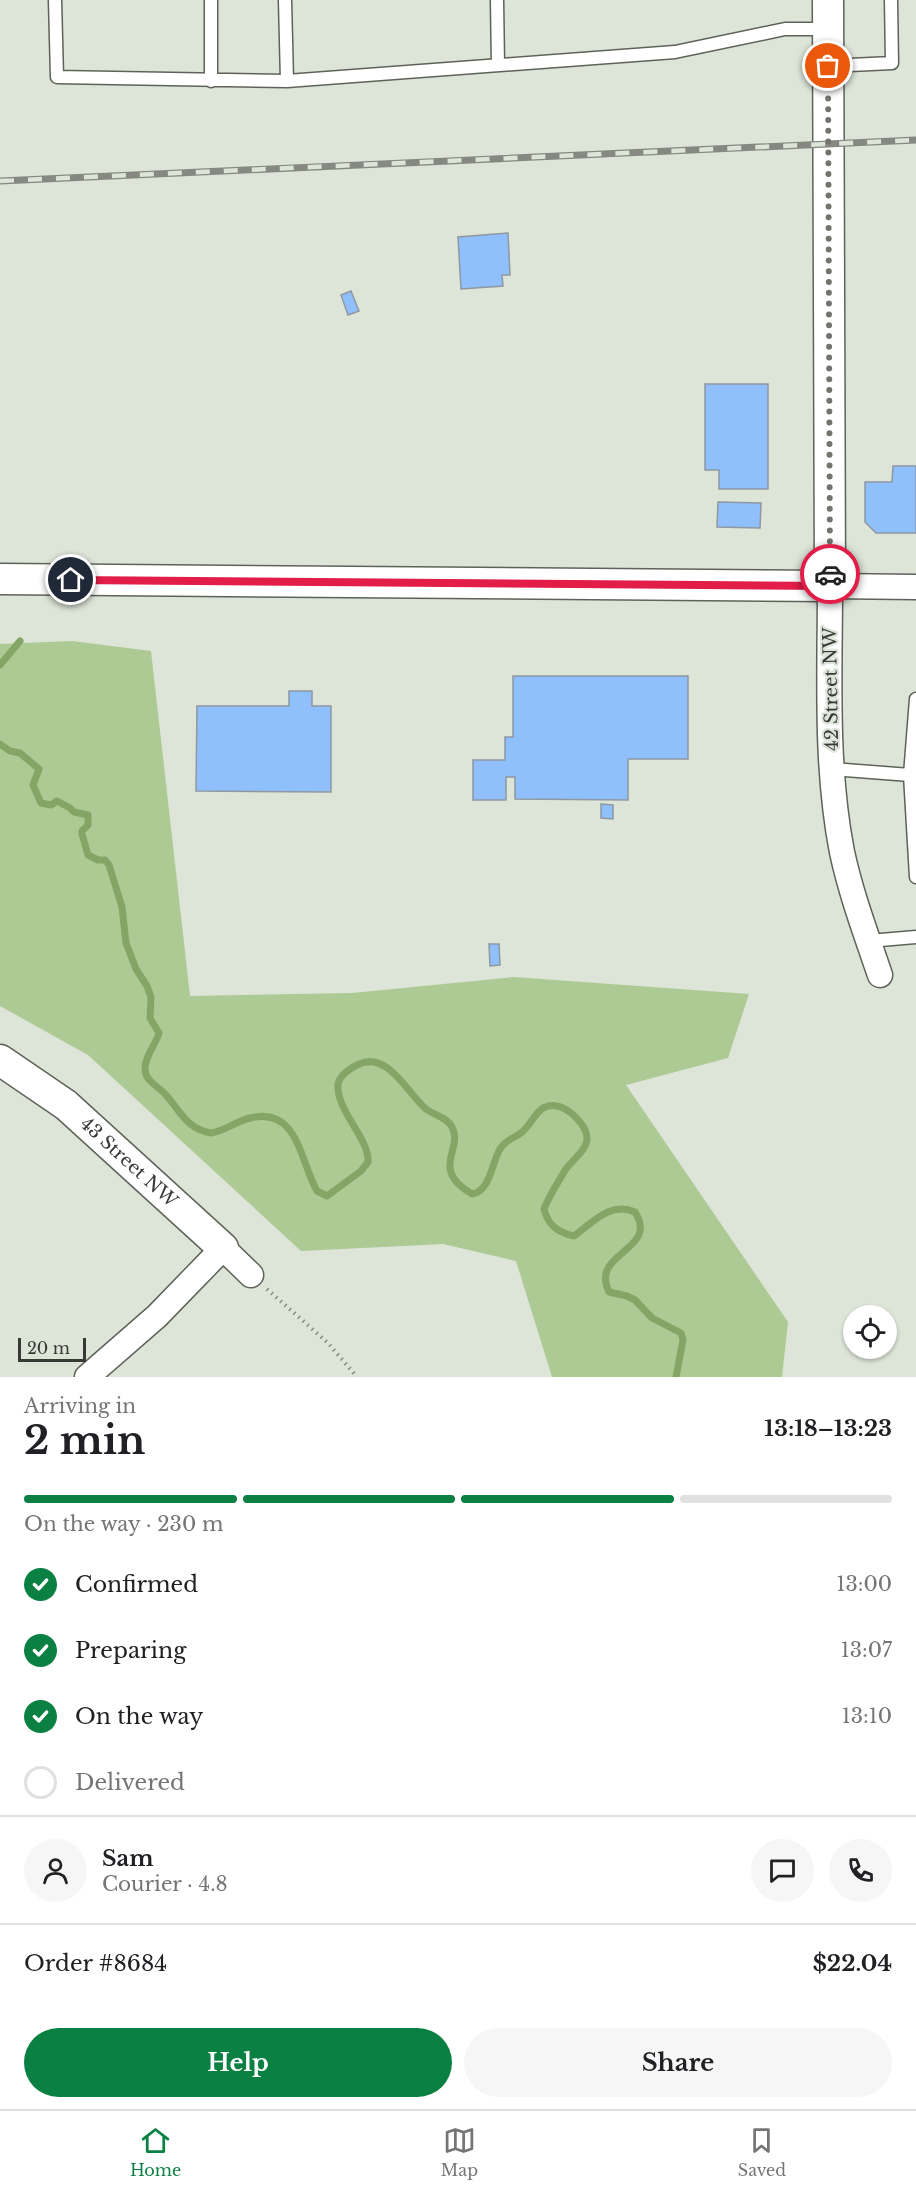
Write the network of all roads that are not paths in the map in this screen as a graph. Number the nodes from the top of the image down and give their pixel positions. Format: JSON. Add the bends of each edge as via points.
{"nodes":[{"id":1,"x":55,"y":0,"type":"edge"},
{"id":2,"x":211,"y":0,"type":"edge"},
{"id":3,"x":285,"y":0,"type":"edge"},
{"id":4,"x":497,"y":0,"type":"edge"},
{"id":5,"x":891,"y":0,"type":"edge"},
{"id":6,"x":828,"y":14,"type":"edge"},
{"id":7,"x":498,"y":65,"type":"junction"},
{"id":8,"x":828,"y":66,"type":"junction"},
{"id":9,"x":211,"y":81,"type":"junction"},
{"id":10,"x":287,"y":81,"type":"junction"},
{"id":11,"x":0,"y":579,"type":"edge"},
{"id":12,"x":830,"y":586,"type":"junction"},
{"id":13,"x":916,"y":587,"type":"edge"},
{"id":14,"x":916,"y":699,"type":"edge"},
{"id":15,"x":832,"y":769,"type":"junction"},
{"id":16,"x":910,"y":775,"type":"junction"},
{"id":17,"x":916,"y":877,"type":"edge"},
{"id":18,"x":916,"y":937,"type":"edge"},
{"id":19,"x":869,"y":941,"type":"junction"},
{"id":20,"x":880,"y":975,"type":"dead end"},
{"id":21,"x":0,"y":1060,"type":"edge"},
{"id":22,"x":223,"y":1248,"type":"junction"},
{"id":23,"x":251,"y":1275,"type":"road end"},
{"id":24,"x":87,"y":1377,"type":"edge"}],
"edges":[{"from":1,"to":9,"type":"lane","via":[[57,77]]},
{"from":2,"to":9,"type":"lane"},
{"from":3,"to":10,"type":"lane"},
{"from":4,"to":7,"type":"lane"},
{"from":5,"to":8,"type":"lane","via":[[892,63]]},
{"from":6,"to":7,"type":"lane","via":[[785,29],[675,52]]},
{"from":6,"to":8,"type":"street","name":"42 Street NW"},
{"from":7,"to":10,"type":"lane"},
{"from":8,"to":12,"type":"street","name":"42 Street NW"},
{"from":9,"to":10,"type":"lane"},
{"from":11,"to":12,"type":"street"},
{"from":12,"to":13,"type":"street"},
{"from":12,"to":15,"type":"street","name":"42 Street NW"},
{"from":14,"to":16,"type":"lane"},
{"from":15,"to":16,"type":"lane"},
{"from":15,"to":19,"type":"street","name":"42 Street NW","via":[[843,853]]},
{"from":16,"to":17,"type":"lane"},
{"from":18,"to":19,"type":"lane"},
{"from":19,"to":20,"type":"street","name":"42 Street NW"},
{"from":21,"to":22,"type":"street","name":"43 Street NW","via":[[66,1105]]},
{"from":22,"to":23,"type":"street","name":"43 Street NW"},
{"from":22,"to":24,"type":"street","via":[[157,1316]]}]}
